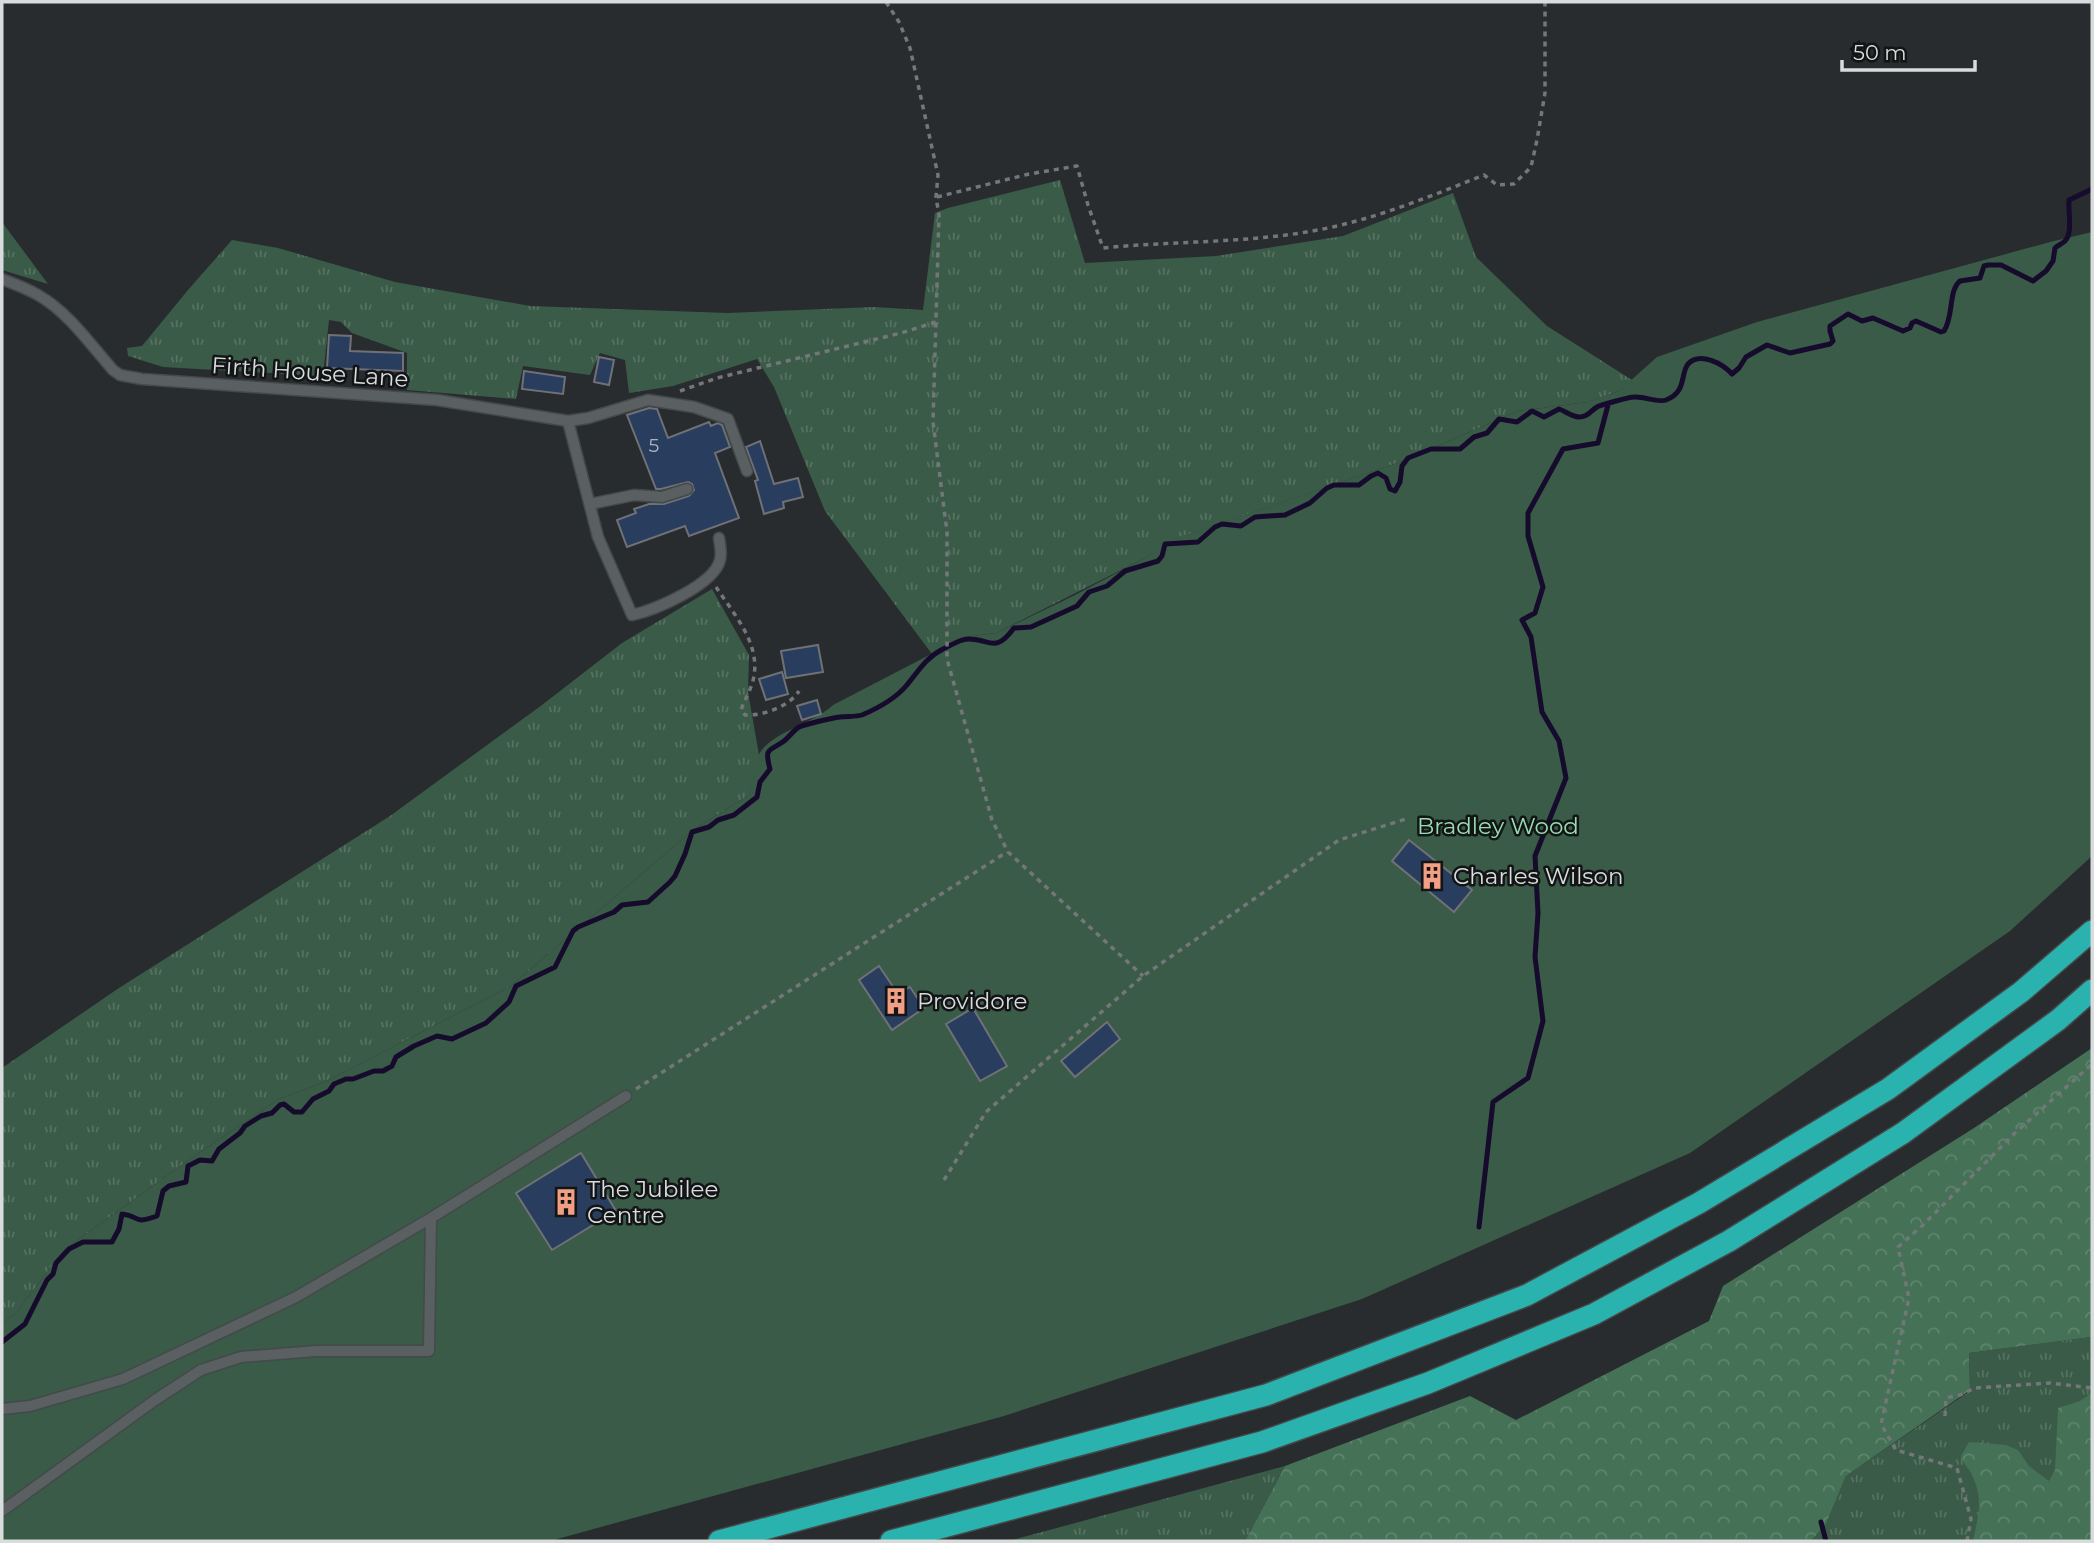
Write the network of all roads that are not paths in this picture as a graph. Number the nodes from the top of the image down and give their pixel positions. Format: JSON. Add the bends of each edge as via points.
{"nodes":[{"id":1,"x":2,"y":279,"type":"edge"},
{"id":2,"x":568,"y":421,"type":"junction"},
{"id":3,"x":747,"y":471,"type":"dead end"},
{"id":4,"x":687,"y":489,"type":"dead end"},
{"id":5,"x":590,"y":504,"type":"junction"},
{"id":6,"x":719,"y":538,"type":"dead end"},
{"id":7,"x":2092,"y":931,"type":"edge"},
{"id":8,"x":2092,"y":990,"type":"edge"},
{"id":9,"x":626,"y":1096,"type":"road end"},
{"id":10,"x":431,"y":1218,"type":"junction"},
{"id":11,"x":2,"y":1409,"type":"edge"},
{"id":12,"x":2,"y":1511,"type":"edge"},
{"id":13,"x":719,"y":1541,"type":"edge"},
{"id":14,"x":891,"y":1541,"type":"edge"}],
"edges":[{"from":1,"to":2,"type":"lane","name":"Firth House Lane","via":[[39,295],[61,312],[120,376],[437,400]]},
{"from":2,"to":3,"type":"lane","name":"Firth House Lane","via":[[648,400],[694,407],[728,419]]},
{"from":2,"to":5,"type":"lane"},
{"from":4,"to":5,"type":"lane","via":[[662,497],[634,495]]},
{"from":5,"to":6,"type":"lane","via":[[598,537],[632,615],[649,611],[715,572],[720,560]]},
{"from":7,"to":13,"type":"highway","via":[[2021,992],[1888,1089],[1699,1203],[1527,1295],[1266,1395]]},
{"from":8,"to":14,"type":"highway","via":[[1903,1133],[1729,1241],[1594,1314],[1428,1383],[1262,1443]]},
{"from":9,"to":10,"type":"lane"},
{"from":10,"to":11,"type":"lane","via":[[296,1297],[123,1379],[30,1406]]},
{"from":10,"to":12,"type":"lane","via":[[429,1351],[316,1351],[241,1357],[201,1370]]}]}
